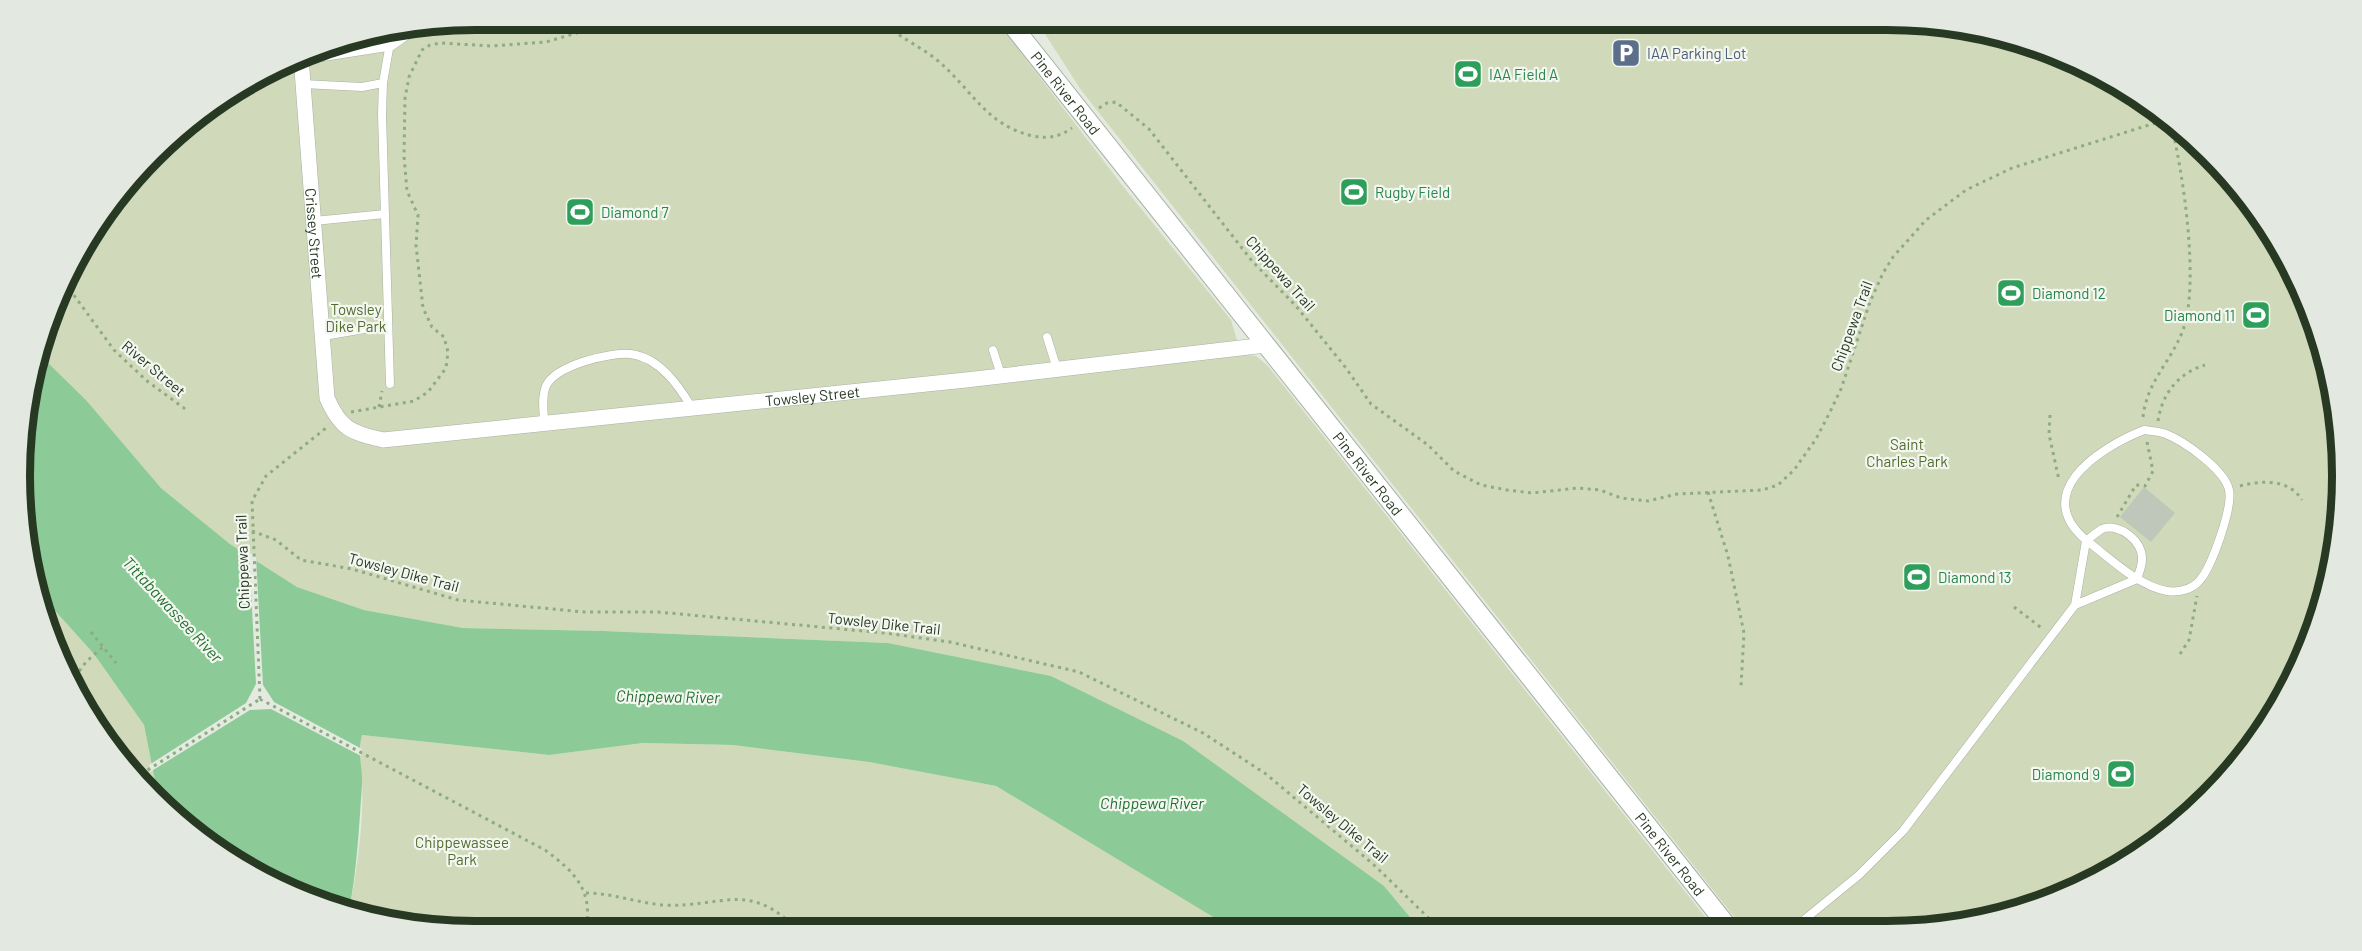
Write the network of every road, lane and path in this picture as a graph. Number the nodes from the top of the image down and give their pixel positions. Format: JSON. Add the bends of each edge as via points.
{"nodes":[{"id":1,"x":591,"y":30,"type":"edge"},
{"id":2,"x":655,"y":30,"type":"edge"},
{"id":3,"x":893,"y":30,"type":"edge"},
{"id":4,"x":1016,"y":30,"type":"edge"},
{"id":5,"x":655,"y":34,"type":"dead end"},
{"id":6,"x":398,"y":37,"type":"edge"},
{"id":7,"x":390,"y":43,"type":"junction"},
{"id":8,"x":343,"y":50,"type":"edge"},
{"id":9,"x":302,"y":65,"type":"edge"},
{"id":10,"x":383,"y":83,"type":"junction"},
{"id":11,"x":303,"y":84,"type":"junction"},
{"id":12,"x":1086,"y":117,"type":"junction"},
{"id":13,"x":2159,"y":123,"type":"edge"},
{"id":14,"x":2171,"y":133,"type":"edge"},
{"id":15,"x":385,"y":214,"type":"junction"},
{"id":16,"x":314,"y":221,"type":"junction"},
{"id":17,"x":70,"y":290,"type":"edge"},
{"id":18,"x":387,"y":325,"type":"junction"},
{"id":19,"x":324,"y":336,"type":"junction"},
{"id":20,"x":1047,"y":338,"type":"dead end"},
{"id":21,"x":1266,"y":345,"type":"junction"},
{"id":22,"x":993,"y":350,"type":"dead end"},
{"id":23,"x":2205,"y":365,"type":"dead end"},
{"id":24,"x":1058,"y":369,"type":"junction"},
{"id":25,"x":1001,"y":375,"type":"junction"},
{"id":26,"x":390,"y":384,"type":"dead end"},
{"id":27,"x":692,"y":408,"type":"junction"},
{"id":28,"x":188,"y":411,"type":"dead end"},
{"id":29,"x":2050,"y":415,"type":"dead end"},
{"id":30,"x":336,"y":420,"type":"junction"},
{"id":31,"x":544,"y":423,"type":"junction"},
{"id":32,"x":2144,"y":430,"type":"junction"},
{"id":33,"x":2156,"y":432,"type":"junction"},
{"id":34,"x":2229,"y":488,"type":"junction"},
{"id":35,"x":1708,"y":492,"type":"junction"},
{"id":36,"x":2302,"y":500,"type":"dead end"},
{"id":37,"x":2065,"y":502,"type":"junction"},
{"id":38,"x":2110,"y":529,"type":"junction"},
{"id":39,"x":252,"y":531,"type":"junction"},
{"id":40,"x":2086,"y":541,"type":"junction"},
{"id":41,"x":2137,"y":579,"type":"junction"},
{"id":42,"x":2200,"y":580,"type":"junction"},
{"id":43,"x":2075,"y":605,"type":"junction"},
{"id":44,"x":2014,"y":608,"type":"dead end"},
{"id":45,"x":91,"y":632,"type":"dead end"},
{"id":46,"x":2052,"y":636,"type":"junction"},
{"id":47,"x":103,"y":647,"type":"junction"},
{"id":48,"x":2180,"y":654,"type":"dead end"},
{"id":49,"x":116,"y":663,"type":"dead end"},
{"id":50,"x":77,"y":675,"type":"edge"},
{"id":51,"x":1741,"y":686,"type":"dead end"},
{"id":52,"x":260,"y":699,"type":"junction"},
{"id":53,"x":144,"y":772,"type":"edge"},
{"id":54,"x":585,"y":893,"type":"junction"},
{"id":55,"x":586,"y":921,"type":"edge"},
{"id":56,"x":786,"y":921,"type":"edge"},
{"id":57,"x":1432,"y":921,"type":"edge"},
{"id":58,"x":1723,"y":921,"type":"edge"},
{"id":59,"x":1803,"y":921,"type":"edge"}],
"edges":[{"from":1,"to":30,"type":"path","name":"Chippewa Trail","via":[[546,42],[491,46],[441,43],[422,50],[409,77],[405,98],[404,156],[407,191],[418,215],[416,245],[423,308],[432,327],[444,337],[448,352],[446,368],[428,392],[414,401],[361,409],[342,414]]},
{"from":2,"to":5,"type":"path"},
{"from":3,"to":12,"type":"path","name":"Chippewa Trail","via":[[937,60],[986,112],[1019,133],[1055,138]]},
{"from":4,"to":12,"type":"street","name":"Pine River Road"},
{"from":6,"to":7,"type":"street"},
{"from":7,"to":8,"type":"street"},
{"from":7,"to":10,"type":"lane"},
{"from":9,"to":11,"type":"street","name":"Crissey Street"},
{"from":10,"to":11,"type":"lane","via":[[362,87]]},
{"from":10,"to":15,"type":"lane"},
{"from":11,"to":16,"type":"street","name":"Crissey Street"},
{"from":12,"to":21,"type":"street","name":"Pine River Road"},
{"from":12,"to":35,"type":"path","name":"Chippewa Trail","via":[[1107,103],[1116,102],[1149,129],[1252,261],[1296,306],[1371,404],[1428,445],[1465,479],[1532,493],[1578,488],[1648,501]]},
{"from":13,"to":35,"type":"path","name":"Chippewa Trail","via":[[2012,168],[1966,190],[1936,211],[1883,273],[1841,389],[1816,439],[1794,470],[1778,485],[1762,490]]},
{"from":14,"to":32,"type":"path","name":"Chippewa Trail","via":[[2189,249],[2189,299],[2182,333],[2157,372],[2144,405]]},
{"from":15,"to":16,"type":"lane"},
{"from":15,"to":18,"type":"lane"},
{"from":16,"to":19,"type":"street","name":"Crissey Street"},
{"from":17,"to":28,"type":"path","name":"River Street","via":[[114,350]]},
{"from":18,"to":19,"type":"lane"},
{"from":18,"to":26,"type":"lane"},
{"from":19,"to":30,"type":"street","name":"Crissey Street","via":[[327,399]]},
{"from":20,"to":24,"type":"lane"},
{"from":21,"to":24,"type":"street","name":"Towsley Street"},
{"from":21,"to":58,"type":"street","name":"Pine River Road"},
{"from":22,"to":25,"type":"lane"},
{"from":23,"to":33,"type":"path","via":[[2182,375],[2173,385],[2159,414]]},
{"from":24,"to":25,"type":"street","name":"Towsley Street"},
{"from":25,"to":27,"type":"street","name":"Towsley Street"},
{"from":27,"to":31,"type":"street","name":"Towsley Street"},
{"from":27,"to":31,"type":"lane","via":[[675,379],[632,354],[583,360],[563,371],[547,384]]},
{"from":29,"to":37,"type":"path","via":[[2049,434]]},
{"from":30,"to":31,"type":"street","name":"Towsley Street","via":[[358,434],[383,440]]},
{"from":30,"to":39,"type":"path","name":"Chippewa Trail","via":[[262,481],[252,501]]},
{"from":32,"to":33,"type":"lane"},
{"from":32,"to":37,"type":"lane","via":[[2084,464],[2066,489]]},
{"from":32,"to":38,"type":"path","name":"Chippewa Trail","via":[[2153,471],[2145,486],[2136,486]]},
{"from":33,"to":34,"type":"lane","via":[[2165,433],[2206,460]]},
{"from":34,"to":36,"type":"path","via":[[2276,482],[2296,490]]},
{"from":34,"to":42,"type":"lane","via":[[2227,514]]},
{"from":35,"to":51,"type":"path","via":[[1728,556],[1744,633]]},
{"from":37,"to":40,"type":"lane","via":[[2073,528]]},
{"from":38,"to":40,"type":"lane","via":[[2103,528]]},
{"from":38,"to":41,"type":"lane","via":[[2121,530],[2139,544],[2143,559]]},
{"from":39,"to":52,"type":"path","name":"Chippewa Trail"},
{"from":39,"to":57,"type":"path","name":"Towsley Dike Trail","via":[[276,540],[301,560],[352,568],[458,600],[584,612],[658,612],[885,633],[950,642],[1080,672],[1203,733],[1266,774],[1374,864]]},
{"from":40,"to":41,"type":"lane"},
{"from":40,"to":43,"type":"lane"},
{"from":41,"to":42,"type":"lane","via":[[2166,591],[2190,588]]},
{"from":41,"to":43,"type":"lane"},
{"from":42,"to":48,"type":"path","via":[[2189,640]]},
{"from":43,"to":46,"type":"lane"},
{"from":44,"to":46,"type":"path"},
{"from":45,"to":47,"type":"path"},
{"from":46,"to":59,"type":"lane","via":[[1903,831],[1859,875]]},
{"from":47,"to":49,"type":"path"},
{"from":47,"to":50,"type":"path"},
{"from":52,"to":53,"type":"path"},
{"from":52,"to":54,"type":"path","via":[[545,850],[572,870]]},
{"from":54,"to":55,"type":"path"},
{"from":54,"to":56,"type":"path","via":[[668,905],[740,898],[766,905]]}]}
